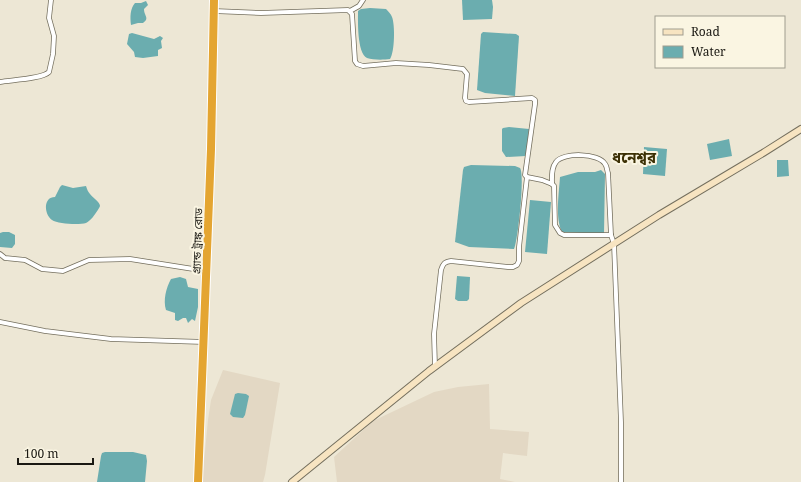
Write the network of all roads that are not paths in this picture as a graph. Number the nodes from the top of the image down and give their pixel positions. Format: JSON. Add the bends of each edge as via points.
{"nodes":[{"id":1,"x":51,"y":0,"type":"edge"},
{"id":2,"x":214,"y":0,"type":"edge"},
{"id":3,"x":363,"y":0,"type":"edge"},
{"id":4,"x":214,"y":11,"type":"junction"},
{"id":5,"x":350,"y":11,"type":"junction"},
{"id":6,"x":0,"y":82,"type":"edge"},
{"id":7,"x":801,"y":129,"type":"edge"},
{"id":8,"x":527,"y":177,"type":"junction"},
{"id":9,"x":552,"y":184,"type":"junction"},
{"id":10,"x":611,"y":235,"type":"junction"},
{"id":11,"x":614,"y":244,"type":"junction"},
{"id":12,"x":0,"y":254,"type":"edge"},
{"id":13,"x":207,"y":271,"type":"junction"},
{"id":14,"x":0,"y":322,"type":"edge"},
{"id":15,"x":204,"y":342,"type":"junction"},
{"id":16,"x":435,"y":367,"type":"junction"},
{"id":17,"x":198,"y":482,"type":"edge"},
{"id":18,"x":292,"y":482,"type":"edge"},
{"id":19,"x":621,"y":482,"type":"edge"}],
"edges":[{"from":1,"to":6,"type":"street","via":[[48,18],[54,36],[49,72],[39,77]]},
{"from":2,"to":4,"type":"highway","name":"গ্র্যান্ড ট্রাঙ্ক রোড"},
{"from":3,"to":5,"type":"street"},
{"from":4,"to":5,"type":"street"},
{"from":4,"to":13,"type":"highway","name":"গ্র্যান্ড ট্রাঙ্ক রোড"},
{"from":5,"to":8,"type":"street","via":[[355,60],[362,66],[396,63],[463,69],[467,74],[466,101],[523,98],[535,100],[525,175]]},
{"from":7,"to":11,"type":"main road"},
{"from":8,"to":9,"type":"street"},
{"from":8,"to":16,"type":"street","via":[[517,265],[508,267],[451,261],[443,264],[434,334]]},
{"from":9,"to":10,"type":"street","via":[[555,189],[555,225],[560,234]]},
{"from":9,"to":10,"type":"street","via":[[555,162],[561,157],[581,155],[599,158],[605,164],[608,173]]},
{"from":10,"to":11,"type":"street"},
{"from":11,"to":16,"type":"main road","via":[[521,303]]},
{"from":11,"to":19,"type":"street"},
{"from":12,"to":13,"type":"street","via":[[5,258],[24,260],[42,269],[63,271],[88,260],[130,259]]},
{"from":13,"to":15,"type":"highway","name":"গ্র্যান্ড ট্রাঙ্ক রোড"},
{"from":14,"to":15,"type":"street","via":[[45,331],[111,339]]},
{"from":15,"to":17,"type":"highway","name":"গ্র্যান্ড ট্রাঙ্ক রোড"},
{"from":16,"to":18,"type":"main road"}]}
